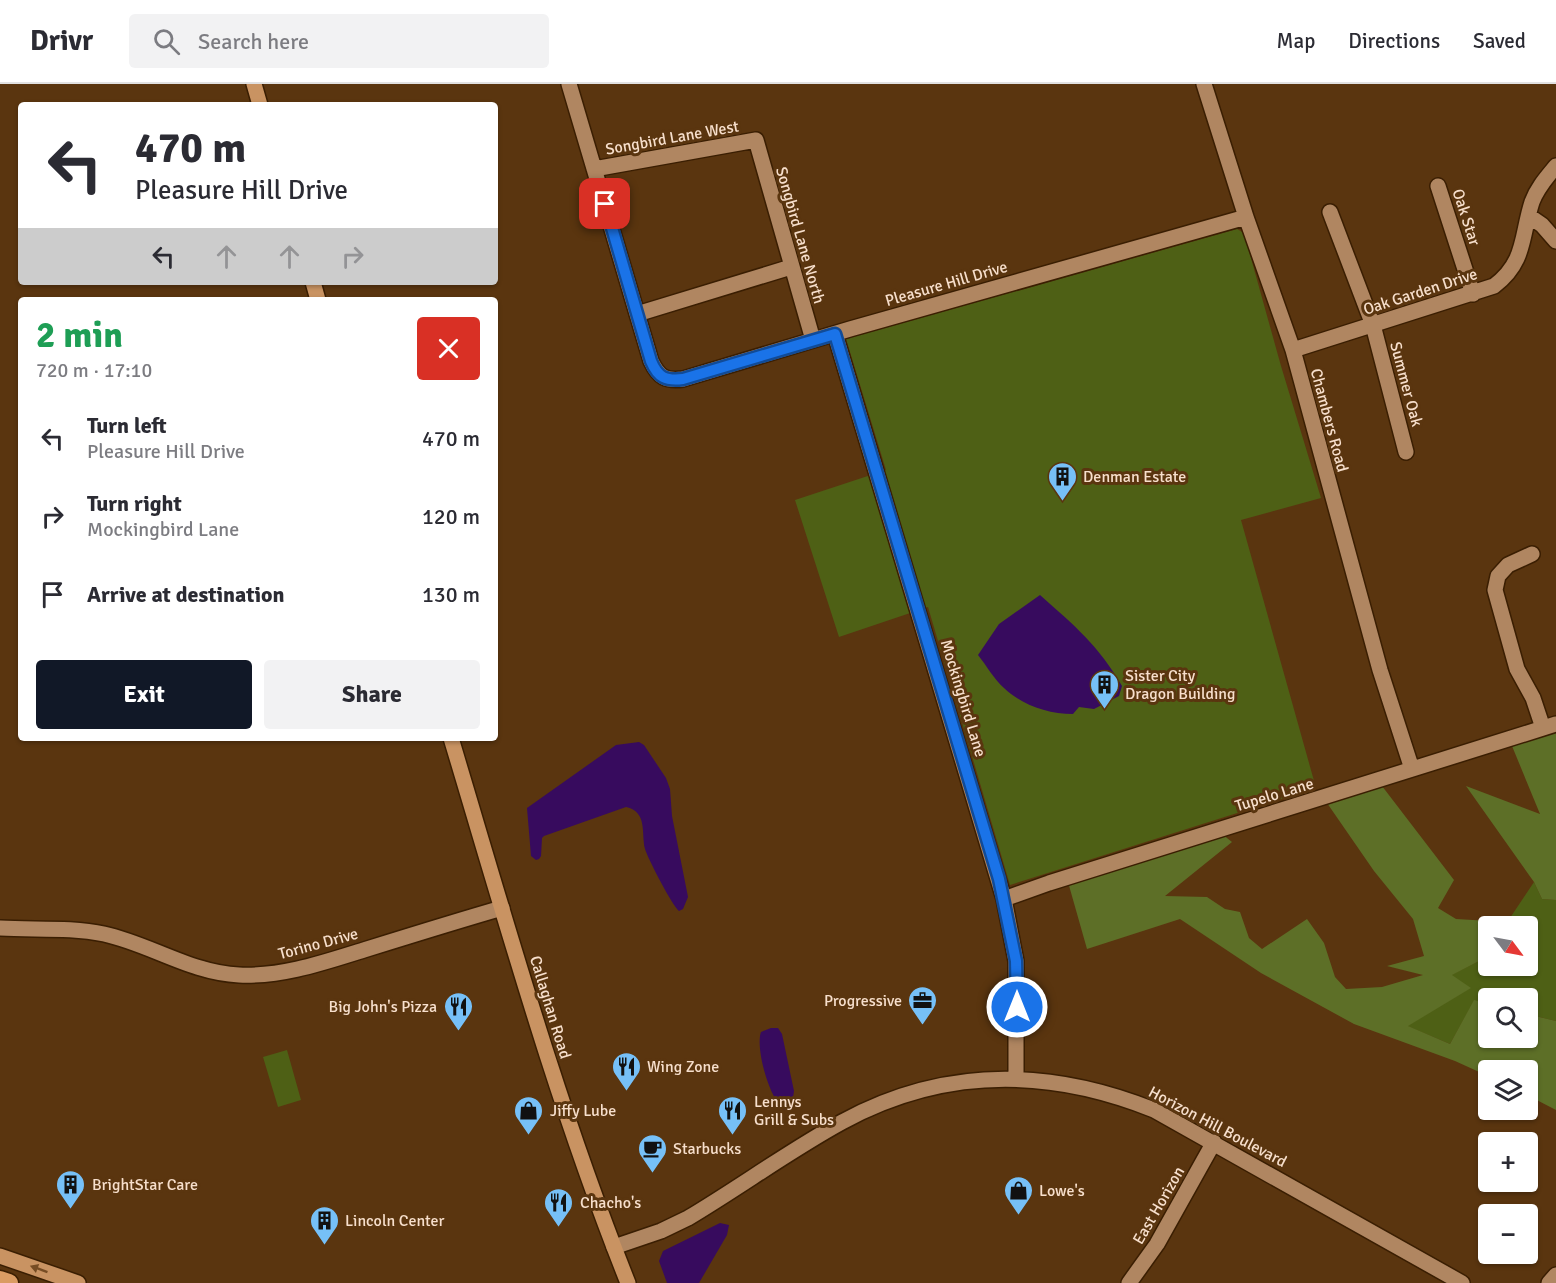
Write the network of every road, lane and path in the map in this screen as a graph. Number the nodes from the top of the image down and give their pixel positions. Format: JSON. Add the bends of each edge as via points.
{"nodes":[{"id":1,"x":254,"y":84,"type":"edge"},
{"id":2,"x":569,"y":84,"type":"edge"},
{"id":3,"x":1204,"y":84,"type":"edge"},
{"id":4,"x":259,"y":102,"type":"edge"},
{"id":5,"x":756,"y":140,"type":"joint"},
{"id":6,"x":1556,"y":166,"type":"edge"},
{"id":7,"x":594,"y":169,"type":"junction"},
{"id":8,"x":1438,"y":186,"type":"dead end"},
{"id":9,"x":1330,"y":212,"type":"dead end"},
{"id":10,"x":1529,"y":216,"type":"junction"},
{"id":11,"x":1246,"y":217,"type":"junction"},
{"id":12,"x":1556,"y":241,"type":"edge"},
{"id":13,"x":791,"y":267,"type":"junction"},
{"id":14,"x":1473,"y":294,"type":"junction"},
{"id":15,"x":638,"y":314,"type":"junction"},
{"id":16,"x":1372,"y":326,"type":"junction"},
{"id":17,"x":835,"y":334,"type":"junction"},
{"id":18,"x":813,"y":340,"type":"junction"},
{"id":19,"x":1293,"y":350,"type":"junction"},
{"id":20,"x":1406,"y":452,"type":"dead end"},
{"id":21,"x":1532,"y":554,"type":"dead end"},
{"id":22,"x":1550,"y":726,"type":"edge"},
{"id":23,"x":452,"y":741,"type":"edge"},
{"id":24,"x":1412,"y":769,"type":"junction"},
{"id":25,"x":1004,"y":899,"type":"junction"},
{"id":26,"x":502,"y":908,"type":"junction"},
{"id":27,"x":0,"y":928,"type":"edge"},
{"id":28,"x":1016,"y":1079,"type":"junction"},
{"id":29,"x":1214,"y":1142,"type":"junction"},
{"id":30,"x":614,"y":1247,"type":"junction"},
{"id":31,"x":0,"y":1256,"type":"edge"},
{"id":32,"x":1556,"y":1275,"type":"edge"},
{"id":33,"x":0,"y":1280,"type":"edge"},
{"id":34,"x":9,"y":1283,"type":"edge"},
{"id":35,"x":78,"y":1283,"type":"edge"},
{"id":36,"x":628,"y":1283,"type":"edge"},
{"id":37,"x":1129,"y":1283,"type":"edge"},
{"id":38,"x":1462,"y":1283,"type":"edge"},
{"id":39,"x":1549,"y":1283,"type":"edge"}],
"edges":[{"from":1,"to":4,"type":"main road"},
{"from":2,"to":7,"type":"street"},
{"from":3,"to":11,"type":"street","name":"Chambers Road"},
{"from":5,"to":7,"type":"street","name":"Songbird Lane West"},
{"from":5,"to":13,"type":"street","name":"Songbird Lane North"},
{"from":6,"to":10,"type":"street","name":"Oak Garden Drive","via":[[1537,192]]},
{"from":7,"to":15,"type":"street"},
{"from":8,"to":14,"type":"street","name":"Oak Star"},
{"from":9,"to":16,"type":"street","name":"Summer Oak"},
{"from":10,"to":12,"type":"street"},
{"from":10,"to":14,"type":"street","name":"Oak Garden Drive","via":[[1509,274],[1494,286]]},
{"from":11,"to":17,"type":"street","name":"Pleasure Hill Drive"},
{"from":11,"to":19,"type":"street","name":"Chambers Road"},
{"from":13,"to":15,"type":"street"},
{"from":13,"to":18,"type":"street","name":"Songbird Lane North"},
{"from":14,"to":16,"type":"street","name":"Oak Garden Drive"},
{"from":15,"to":18,"type":"street","name":"Pleasure Hill Drive","via":[[651,361],[665,379],[683,379]]},
{"from":16,"to":19,"type":"street","name":"Oak Garden Drive"},
{"from":16,"to":20,"type":"street","name":"Summer Oak"},
{"from":17,"to":18,"type":"street","name":"Pleasure Hill Drive"},
{"from":17,"to":25,"type":"street","name":"Mockingbird Lane"},
{"from":19,"to":24,"type":"street","name":"Chambers Road","via":[[1380,670]]},
{"from":21,"to":22,"type":"street","via":[[1508,565],[1498,576],[1495,590],[1516,669]]},
{"from":22,"to":24,"type":"street","name":"Tupelo Lane"},
{"from":23,"to":26,"type":"main road","name":"Callaghan Road"},
{"from":24,"to":25,"type":"street","name":"Tupelo Lane"},
{"from":25,"to":28,"type":"street","name":"Mockingbird Lane","via":[[1016,961]]},
{"from":26,"to":27,"type":"street","name":"Torino Drive","via":[[314,965],[255,975],[206,970],[105,934]]},
{"from":26,"to":30,"type":"main road","name":"Callaghan Road","via":[[545,1052]]},
{"from":28,"to":29,"type":"street","name":"Horizon Hill Boulevard","via":[[1064,1083],[1127,1099]]},
{"from":28,"to":30,"type":"street","name":"Horizon Hill Boulevard","via":[[944,1084],[877,1105],[833,1127],[688,1218]]},
{"from":29,"to":37,"type":"street","name":"East Horizon","via":[[1157,1244]]},
{"from":29,"to":38,"type":"street","name":"Horizon Hill Boulevard"},
{"from":30,"to":36,"type":"main road","name":"Callaghan Road"},
{"from":35,"to":31,"type":"main road","one_way":true},
{"from":32,"to":39,"type":"street"},
{"from":33,"to":34,"type":"highway"}]}
